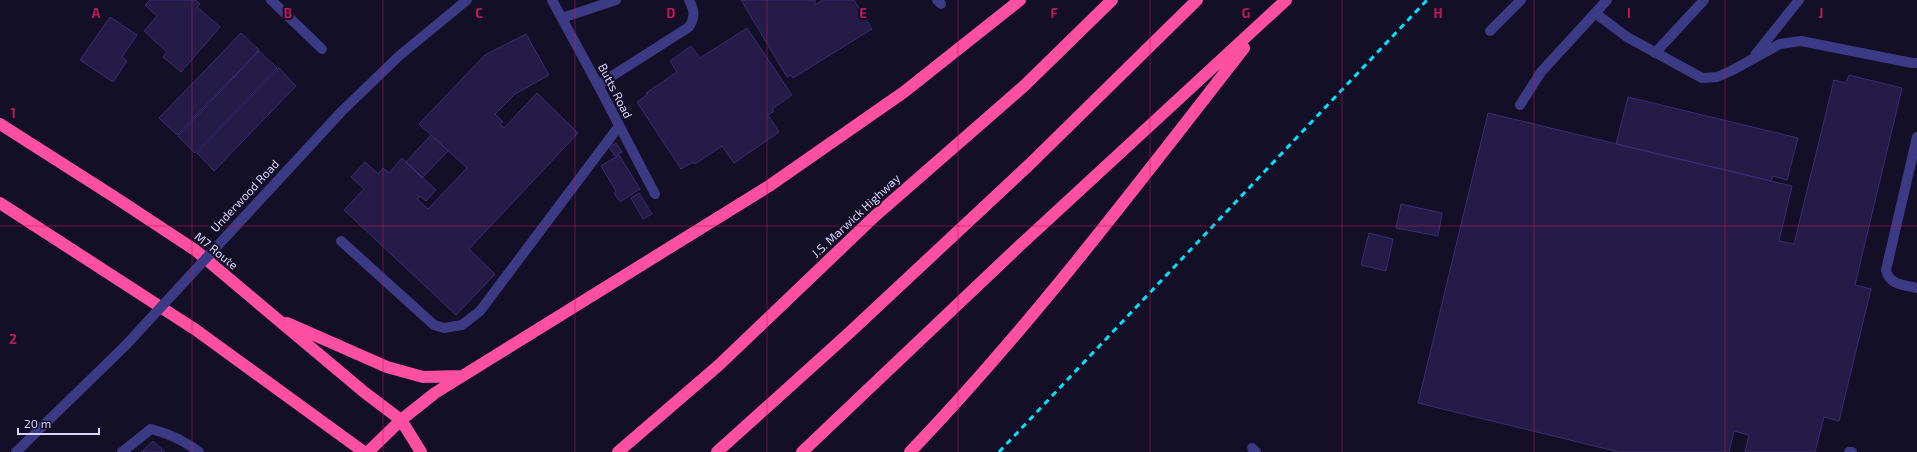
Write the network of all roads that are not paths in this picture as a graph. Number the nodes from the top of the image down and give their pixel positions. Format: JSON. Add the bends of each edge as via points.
{"nodes":[{"id":1,"x":271,"y":0,"type":"edge"},
{"id":2,"x":467,"y":0,"type":"edge"},
{"id":3,"x":552,"y":0,"type":"edge"},
{"id":4,"x":616,"y":0,"type":"edge"},
{"id":5,"x":689,"y":0,"type":"edge"},
{"id":6,"x":1020,"y":0,"type":"edge"},
{"id":7,"x":1112,"y":0,"type":"edge"},
{"id":8,"x":1197,"y":0,"type":"edge"},
{"id":9,"x":1286,"y":0,"type":"edge"},
{"id":10,"x":1521,"y":0,"type":"edge"},
{"id":11,"x":1607,"y":0,"type":"edge"},
{"id":12,"x":1704,"y":0,"type":"edge"},
{"id":13,"x":1799,"y":0,"type":"edge"},
{"id":14,"x":1595,"y":13,"type":"junction"},
{"id":15,"x":562,"y":18,"type":"junction"},
{"id":16,"x":1267,"y":18,"type":"junction"},
{"id":17,"x":1490,"y":31,"type":"dead end"},
{"id":18,"x":322,"y":49,"type":"dead end"},
{"id":19,"x":1656,"y":53,"type":"junction"},
{"id":20,"x":1751,"y":59,"type":"junction"},
{"id":21,"x":1917,"y":63,"type":"edge"},
{"id":22,"x":598,"y":85,"type":"junction"},
{"id":23,"x":1520,"y":105,"type":"dead end"},
{"id":24,"x":0,"y":124,"type":"edge"},
{"id":25,"x":619,"y":126,"type":"junction"},
{"id":26,"x":1917,"y":137,"type":"edge"},
{"id":27,"x":655,"y":194,"type":"dead end"},
{"id":28,"x":0,"y":202,"type":"edge"},
{"id":29,"x":341,"y":241,"type":"dead end"},
{"id":30,"x":1917,"y":288,"type":"edge"},
{"id":31,"x":275,"y":318,"type":"junction"},
{"id":32,"x":462,"y":376,"type":"junction"},
{"id":33,"x":401,"y":420,"type":"junction"},
{"id":34,"x":16,"y":452,"type":"edge"},
{"id":35,"x":122,"y":452,"type":"edge"},
{"id":36,"x":199,"y":452,"type":"edge"},
{"id":37,"x":364,"y":452,"type":"edge"},
{"id":38,"x":368,"y":452,"type":"edge"},
{"id":39,"x":421,"y":452,"type":"edge"},
{"id":40,"x":618,"y":452,"type":"edge"},
{"id":41,"x":717,"y":452,"type":"edge"},
{"id":42,"x":802,"y":452,"type":"edge"},
{"id":43,"x":910,"y":452,"type":"edge"}],
"edges":[{"from":1,"to":18,"type":"street"},
{"from":2,"to":34,"type":"street","name":"Underwood Road","bridge":true,"via":[[399,56],[342,111],[126,345]]},
{"from":3,"to":15,"type":"street","name":"Butts Road"},
{"from":4,"to":15,"type":"street"},
{"from":5,"to":22,"type":"street","via":[[694,11],[688,27]]},
{"from":6,"to":32,"type":"highway","via":[[904,92],[769,186]]},
{"from":7,"to":40,"type":"highway","name":"J.S. Marwick Highway","via":[[1024,86],[875,216],[719,365]]},
{"from":8,"to":41,"type":"highway","via":[[1030,164]]},
{"from":9,"to":16,"type":"highway"},
{"from":10,"to":17,"type":"street"},
{"from":11,"to":14,"type":"street"},
{"from":12,"to":19,"type":"street"},
{"from":13,"to":20,"type":"street"},
{"from":14,"to":19,"type":"street","via":[[1627,37]]},
{"from":14,"to":23,"type":"street","via":[[1541,72]]},
{"from":15,"to":22,"type":"street","name":"Butts Road"},
{"from":16,"to":42,"type":"highway","via":[[1015,250]]},
{"from":16,"to":43,"type":"highway","via":[[1069,272],[957,403]]},
{"from":19,"to":20,"type":"street","via":[[1702,78],[1731,71]]},
{"from":20,"to":21,"type":"street","via":[[1780,44],[1801,41]]},
{"from":22,"to":25,"type":"street","name":"Butts Road"},
{"from":24,"to":31,"type":"highway","name":"M7 Route","via":[[195,250]]},
{"from":25,"to":27,"type":"street","name":"Butts Road"},
{"from":25,"to":29,"type":"street","via":[[504,281],[480,311],[462,325],[444,328],[434,325]]},
{"from":26,"to":30,"type":"street","via":[[1886,270],[1896,284]]},
{"from":28,"to":37,"type":"highway","via":[[196,330]]},
{"from":31,"to":32,"type":"highway","via":[[386,367],[423,376]]},
{"from":31,"to":33,"type":"highway","name":"M7 Route"},
{"from":32,"to":33,"type":"highway","via":[[435,393]]},
{"from":33,"to":38,"type":"highway"},
{"from":33,"to":39,"type":"highway"},
{"from":35,"to":36,"type":"street","via":[[151,429],[187,442]]}]}
